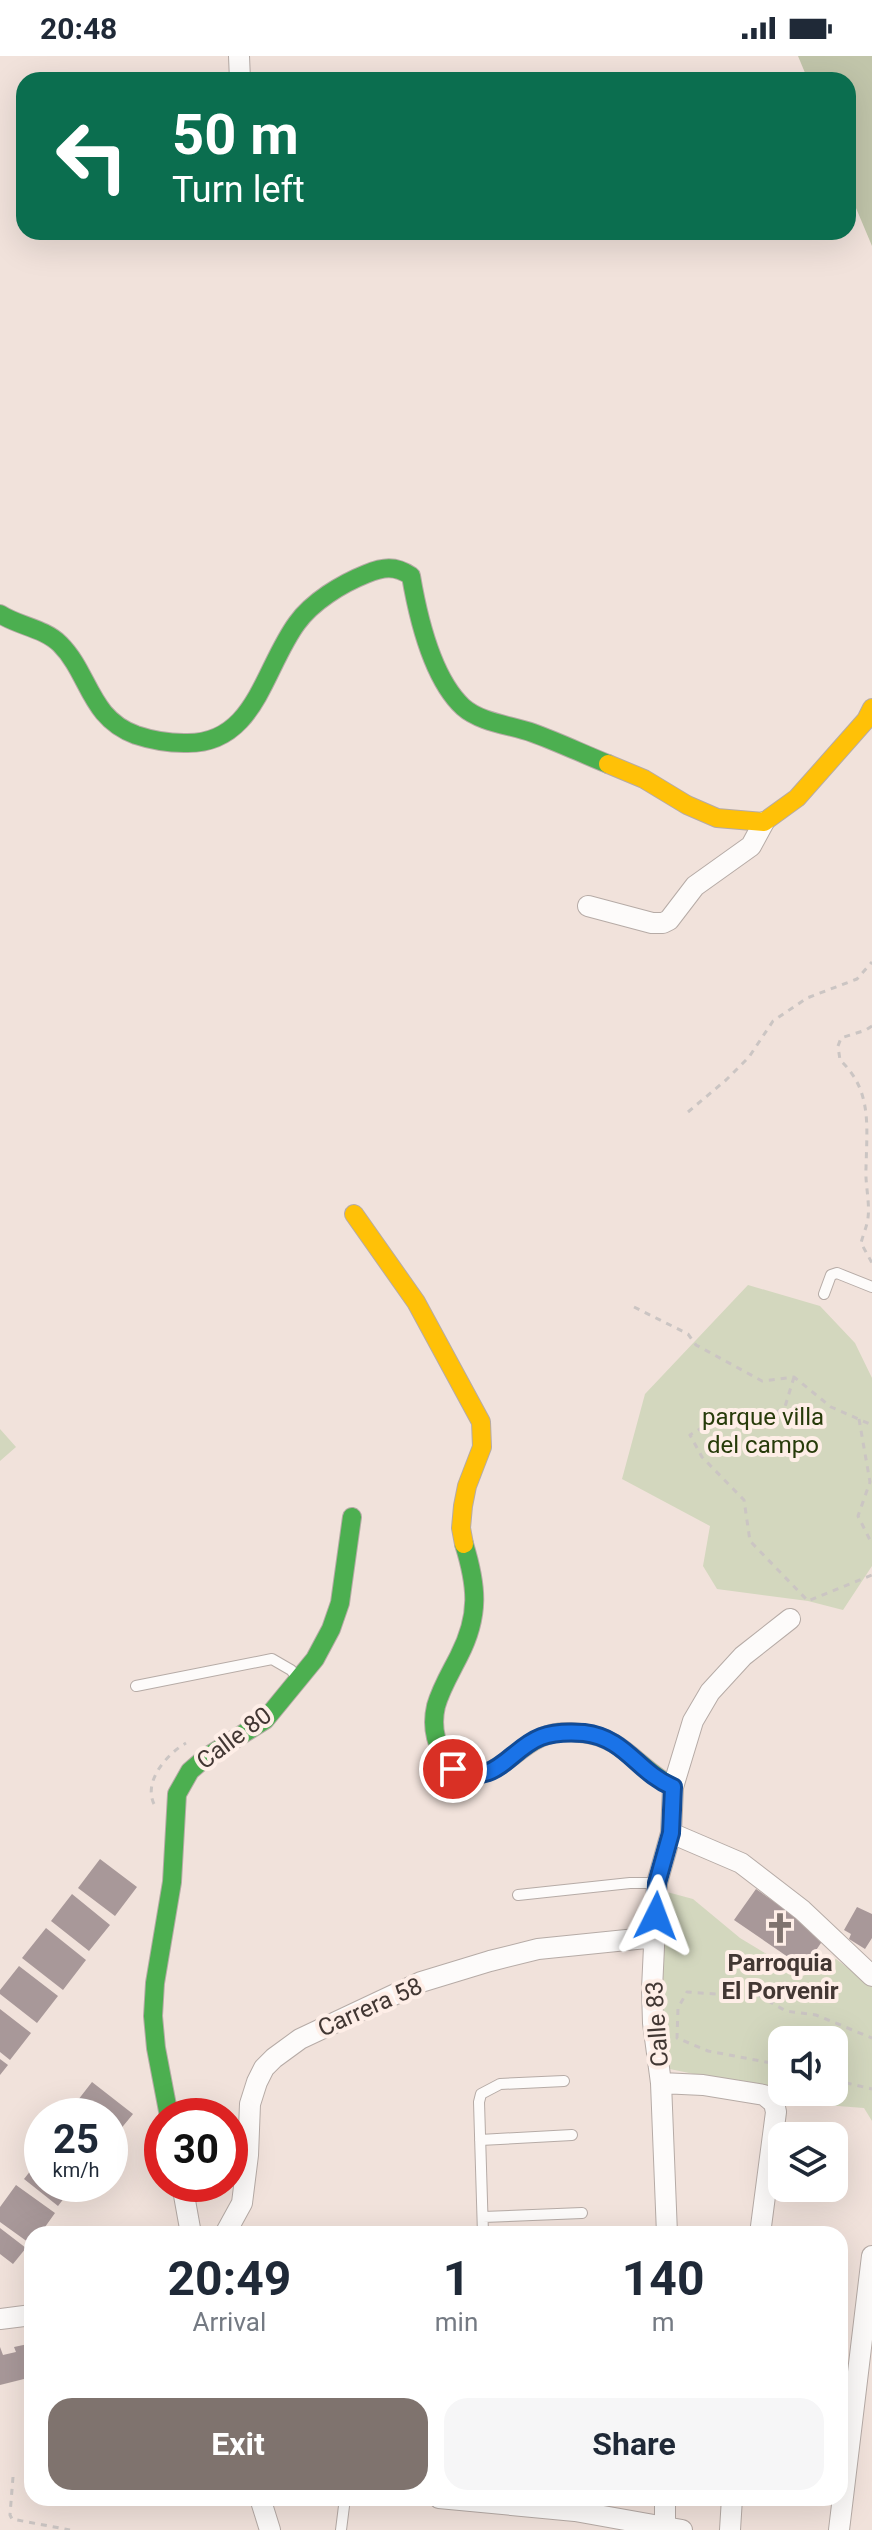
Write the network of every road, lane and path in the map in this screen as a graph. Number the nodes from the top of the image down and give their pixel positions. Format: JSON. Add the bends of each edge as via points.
{"nodes":[{"id":1,"x":0,"y":614,"type":"edge"},
{"id":2,"x":872,"y":708,"type":"edge"},
{"id":3,"x":764,"y":822,"type":"junction"},
{"id":4,"x":588,"y":906,"type":"dead end"},
{"id":5,"x":872,"y":962,"type":"edge"},
{"id":6,"x":872,"y":1026,"type":"edge"},
{"id":7,"x":688,"y":1112,"type":"dead end"},
{"id":8,"x":354,"y":1214,"type":"dead end"},
{"id":9,"x":872,"y":1263,"type":"edge"},
{"id":10,"x":872,"y":1287,"type":"edge"},
{"id":11,"x":824,"y":1294,"type":"dead end"},
{"id":12,"x":634,"y":1307,"type":"dead end"},
{"id":13,"x":794,"y":1377,"type":"junction"},
{"id":14,"x":859,"y":1419,"type":"junction"},
{"id":15,"x":872,"y":1425,"type":"edge"},
{"id":16,"x":352,"y":1517,"type":"dead end"},
{"id":17,"x":872,"y":1544,"type":"edge"},
{"id":18,"x":872,"y":1575,"type":"edge"},
{"id":19,"x":790,"y":1619,"type":"dead end"},
{"id":20,"x":300,"y":1680,"type":"junction"},
{"id":21,"x":136,"y":1686,"type":"dead end"},
{"id":22,"x":673,"y":1787,"type":"junction"},
{"id":23,"x":671,"y":1833,"type":"junction"},
{"id":24,"x":657,"y":1883,"type":"junction"},
{"id":25,"x":518,"y":1895,"type":"dead end"},
{"id":26,"x":656,"y":1937,"type":"junction"},
{"id":27,"x":872,"y":1976,"type":"edge"},
{"id":28,"x":843,"y":2026,"type":"edge"},
{"id":29,"x":848,"y":2028,"type":"edge"},
{"id":30,"x":872,"y":2038,"type":"edge"},
{"id":31,"x":768,"y":2062,"type":"edge"},
{"id":32,"x":564,"y":2081,"type":"dead end"},
{"id":33,"x":661,"y":2083,"type":"junction"},
{"id":34,"x":848,"y":2083,"type":"edge"},
{"id":35,"x":872,"y":2089,"type":"edge"},
{"id":36,"x":166,"y":2098,"type":"edge"},
{"id":37,"x":572,"y":2135,"type":"dead end"},
{"id":38,"x":480,"y":2140,"type":"junction"},
{"id":39,"x":185,"y":2202,"type":"edge"},
{"id":40,"x":582,"y":2213,"type":"dead end"},
{"id":41,"x":483,"y":2217,"type":"junction"},
{"id":42,"x":190,"y":2226,"type":"edge"},
{"id":43,"x":229,"y":2226,"type":"edge"},
{"id":44,"x":483,"y":2226,"type":"edge"},
{"id":45,"x":667,"y":2226,"type":"edge"},
{"id":46,"x":761,"y":2226,"type":"edge"},
{"id":47,"x":872,"y":2256,"type":"edge"},
{"id":48,"x":24,"y":2316,"type":"edge"},
{"id":49,"x":0,"y":2319,"type":"edge"},
{"id":50,"x":848,"y":2455,"type":"edge"},
{"id":51,"x":13,"y":2477,"type":"dead end"},
{"id":52,"x":262,"y":2506,"type":"edge"},
{"id":53,"x":344,"y":2506,"type":"edge"},
{"id":54,"x":532,"y":2506,"type":"edge"},
{"id":55,"x":667,"y":2506,"type":"edge"},
{"id":56,"x":732,"y":2506,"type":"edge"},
{"id":57,"x":842,"y":2506,"type":"edge"},
{"id":58,"x":604,"y":2524,"type":"edge"},
{"id":59,"x":673,"y":2529,"type":"edge"},
{"id":60,"x":70,"y":2530,"type":"edge"},
{"id":61,"x":270,"y":2530,"type":"edge"},
{"id":62,"x":341,"y":2530,"type":"edge"},
{"id":63,"x":730,"y":2530,"type":"edge"},
{"id":64,"x":839,"y":2530,"type":"edge"}],
"edges":[{"from":1,"to":3,"type":"street","via":[[55,639],[113,723],[147,739],[192,746],[212,743],[240,722],[295,625],[309,610],[371,571],[400,568],[411,576],[417,610],[445,686],[464,708],[644,779],[717,818]]},
{"from":2,"to":3,"type":"street","via":[[830,764]]},
{"from":3,"to":4,"type":"street","via":[[751,846],[695,886],[669,920],[652,923]]},
{"from":5,"to":7,"type":"path","via":[[857,979],[807,998],[773,1021],[749,1057]]},
{"from":6,"to":9,"type":"path","via":[[841,1038],[838,1046],[840,1060],[853,1068],[869,1101],[868,1218],[861,1243]]},
{"from":8,"to":22,"type":"street","via":[[416,1302],[483,1429],[483,1450],[469,1483],[460,1528],[474,1580],[473,1620],[435,1709],[443,1756],[453,1769],[477,1774],[509,1762],[541,1737],[583,1733],[622,1747],[653,1777]]},
{"from":10,"to":11,"type":"lane","via":[[837,1273],[831,1275]]},
{"from":12,"to":13,"type":"path","via":[[762,1381]]},
{"from":13,"to":14,"type":"path","via":[[831,1407]]},
{"from":13,"to":18,"type":"path","via":[[784,1410],[726,1413],[690,1435],[702,1457],[744,1500],[750,1541],[808,1601]]},
{"from":14,"to":15,"type":"path"},
{"from":14,"to":17,"type":"path","via":[[870,1482],[858,1516]]},
{"from":16,"to":20,"type":"street","name":"Calle 80","via":[[340,1603]]},
{"from":19,"to":22,"type":"street","name":"Calle 83","via":[[743,1656],[710,1692],[693,1721]]},
{"from":20,"to":21,"type":"lane","via":[[272,1659]]},
{"from":20,"to":36,"type":"street","name":"Calle 80","via":[[265,1720],[190,1771],[177,1794],[172,1882],[153,2016]]},
{"from":22,"to":23,"type":"street","name":"Calle 83"},
{"from":23,"to":24,"type":"street","name":"Calle 83"},
{"from":23,"to":27,"type":"street","via":[[741,1863],[802,1910]]},
{"from":24,"to":25,"type":"lane"},
{"from":24,"to":26,"type":"street","name":"Calle 83"},
{"from":26,"to":33,"type":"street","name":"Calle 83","via":[[653,2023]]},
{"from":26,"to":43,"type":"street","name":"Carrera 58","via":[[538,1949],[490,1961],[421,1982],[300,2039],[274,2058],[257,2082],[250,2104],[242,2203]]},
{"from":28,"to":31,"type":"path","via":[[786,2011],[756,1994],[687,1992],[678,2008],[677,2038],[708,2051]]},
{"from":29,"to":30,"type":"path"},
{"from":32,"to":38,"type":"lane","via":[[500,2084],[481,2094]]},
{"from":33,"to":45,"type":"street","name":"Calle 83"},
{"from":33,"to":46,"type":"street","via":[[764,2095],[774,2103]]},
{"from":34,"to":35,"type":"path"},
{"from":37,"to":38,"type":"lane"},
{"from":38,"to":41,"type":"lane"},
{"from":39,"to":42,"type":"street"},
{"from":40,"to":41,"type":"lane"},
{"from":41,"to":44,"type":"lane"},
{"from":47,"to":50,"type":"street"},
{"from":48,"to":49,"type":"street"},
{"from":51,"to":60,"type":"path","via":[[12,2519]]},
{"from":52,"to":61,"type":"street"},
{"from":53,"to":62,"type":"lane"},
{"from":54,"to":58,"type":"street","via":[[575,2511]]},
{"from":55,"to":59,"type":"street"},
{"from":56,"to":63,"type":"street"},
{"from":57,"to":64,"type":"street"},
{"from":58,"to":59,"type":"street"}]}
